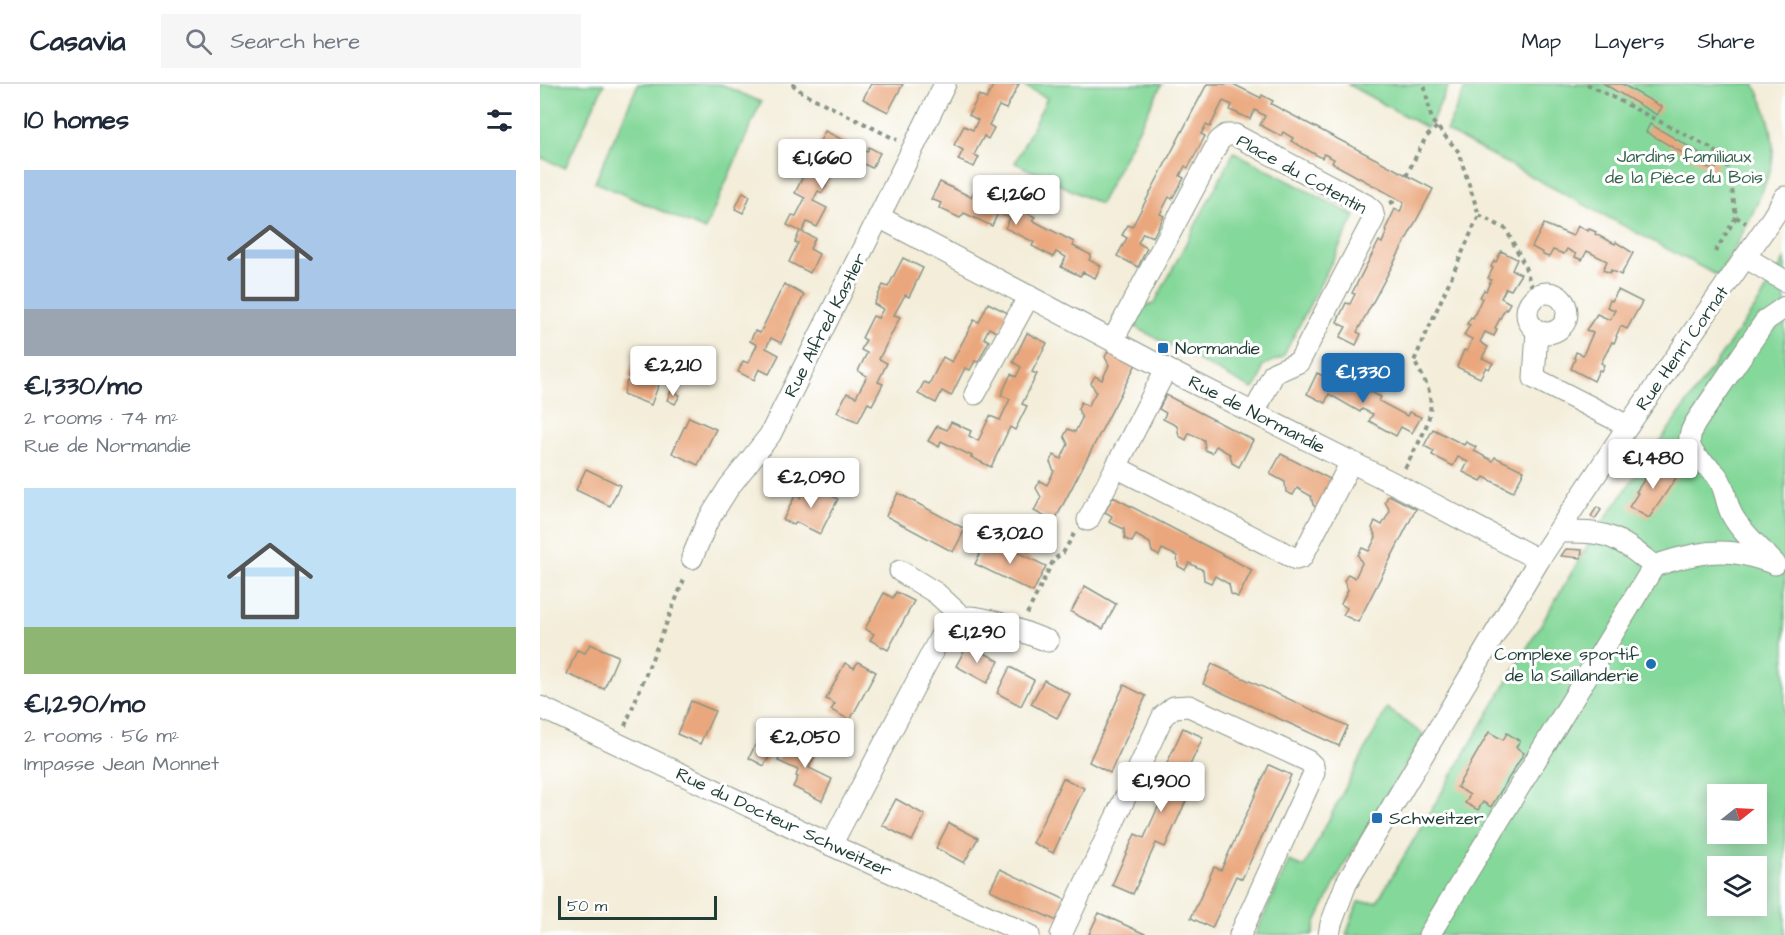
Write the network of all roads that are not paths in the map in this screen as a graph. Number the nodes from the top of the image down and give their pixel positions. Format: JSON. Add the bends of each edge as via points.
{"nodes":[{"id":1,"x":945,"y":84,"type":"edge"},
{"id":2,"x":1785,"y":197,"type":"edge"},
{"id":3,"x":879,"y":217,"type":"junction"},
{"id":4,"x":1745,"y":257,"type":"junction"},
{"id":5,"x":1785,"y":281,"type":"edge"},
{"id":6,"x":1029,"y":296,"type":"junction"},
{"id":7,"x":1785,"y":307,"type":"edge"},
{"id":8,"x":1537,"y":331,"type":"junction"},
{"id":9,"x":1113,"y":340,"type":"junction"},
{"id":10,"x":1166,"y":369,"type":"junction"},
{"id":11,"x":975,"y":394,"type":"dead end"},
{"id":12,"x":1254,"y":413,"type":"junction"},
{"id":13,"x":1628,"y":426,"type":"junction"},
{"id":14,"x":1351,"y":462,"type":"junction"},
{"id":15,"x":1116,"y":467,"type":"junction"},
{"id":16,"x":1088,"y":520,"type":"road end"},
{"id":17,"x":1558,"y":532,"type":"junction"},
{"id":18,"x":692,"y":558,"type":"road end"},
{"id":19,"x":1539,"y":560,"type":"junction"},
{"id":20,"x":1654,"y":566,"type":"junction"},
{"id":21,"x":1780,"y":566,"type":"edge"},
{"id":22,"x":900,"y":571,"type":"dead end"},
{"id":23,"x":963,"y":618,"type":"junction"},
{"id":24,"x":1048,"y":641,"type":"dead end"},
{"id":25,"x":540,"y":707,"type":"edge"},
{"id":26,"x":831,"y":845,"type":"junction"},
{"id":27,"x":1029,"y":935,"type":"edge"},
{"id":28,"x":1061,"y":935,"type":"edge"},
{"id":29,"x":1240,"y":935,"type":"edge"},
{"id":30,"x":1329,"y":935,"type":"edge"},
{"id":31,"x":1429,"y":935,"type":"edge"}],
"edges":[{"from":1,"to":3,"type":"street","name":"Rue Alfred Kastler"},
{"from":2,"to":4,"type":"street","name":"Rue Henri Cornat"},
{"from":3,"to":6,"type":"street","name":"Rue de Normandie"},
{"from":3,"to":18,"type":"street","name":"Rue Alfred Kastler","via":[[770,435],[729,487]]},
{"from":4,"to":5,"type":"street"},
{"from":4,"to":13,"type":"street","name":"Rue Henri Cornat"},
{"from":6,"to":9,"type":"street","name":"Rue de Normandie"},
{"from":6,"to":11,"type":"street"},
{"from":7,"to":21,"type":"street","via":[[1766,320],[1692,428],[1690,438],[1694,454],[1721,481],[1732,515]]},
{"from":8,"to":8,"type":"street","via":[[1526,314],[1530,301],[1541,293],[1555,294],[1567,309],[1562,327],[1550,333]]},
{"from":8,"to":13,"type":"street","via":[[1534,378]]},
{"from":9,"to":10,"type":"street","name":"Rue de Normandie"},
{"from":9,"to":12,"type":"street","name":"Place du Cotentin","via":[[1219,141],[1226,135],[1235,135],[1366,205],[1374,218],[1299,362],[1274,373]]},
{"from":10,"to":12,"type":"street","name":"Rue de Normandie"},
{"from":10,"to":15,"type":"street"},
{"from":12,"to":14,"type":"street","name":"Rue de Normandie"},
{"from":13,"to":17,"type":"street","name":"Rue Henri Cornat"},
{"from":14,"to":15,"type":"street","via":[[1302,557],[1296,559]]},
{"from":14,"to":19,"type":"street","name":"Rue de Normandie"},
{"from":15,"to":16,"type":"street"},
{"from":17,"to":19,"type":"street","name":"Rue Henri Cornat"},
{"from":17,"to":20,"type":"street","via":[[1609,536]]},
{"from":19,"to":30,"type":"street","name":"Rue Henri Cornat","via":[[1346,884]]},
{"from":20,"to":21,"type":"street","via":[[1721,552]]},
{"from":20,"to":31,"type":"street"},
{"from":22,"to":23,"type":"street","via":[[936,593]]},
{"from":23,"to":24,"type":"street","via":[[985,619]]},
{"from":23,"to":26,"type":"street","via":[[945,628]]},
{"from":25,"to":26,"type":"street","name":"Rue du Docteur Schweitzer"},
{"from":26,"to":27,"type":"street","name":"Rue du Docteur Schweitzer"},
{"from":28,"to":29,"type":"street","via":[[1163,716],[1174,708],[1189,706],[1313,766],[1314,773]]}]}
